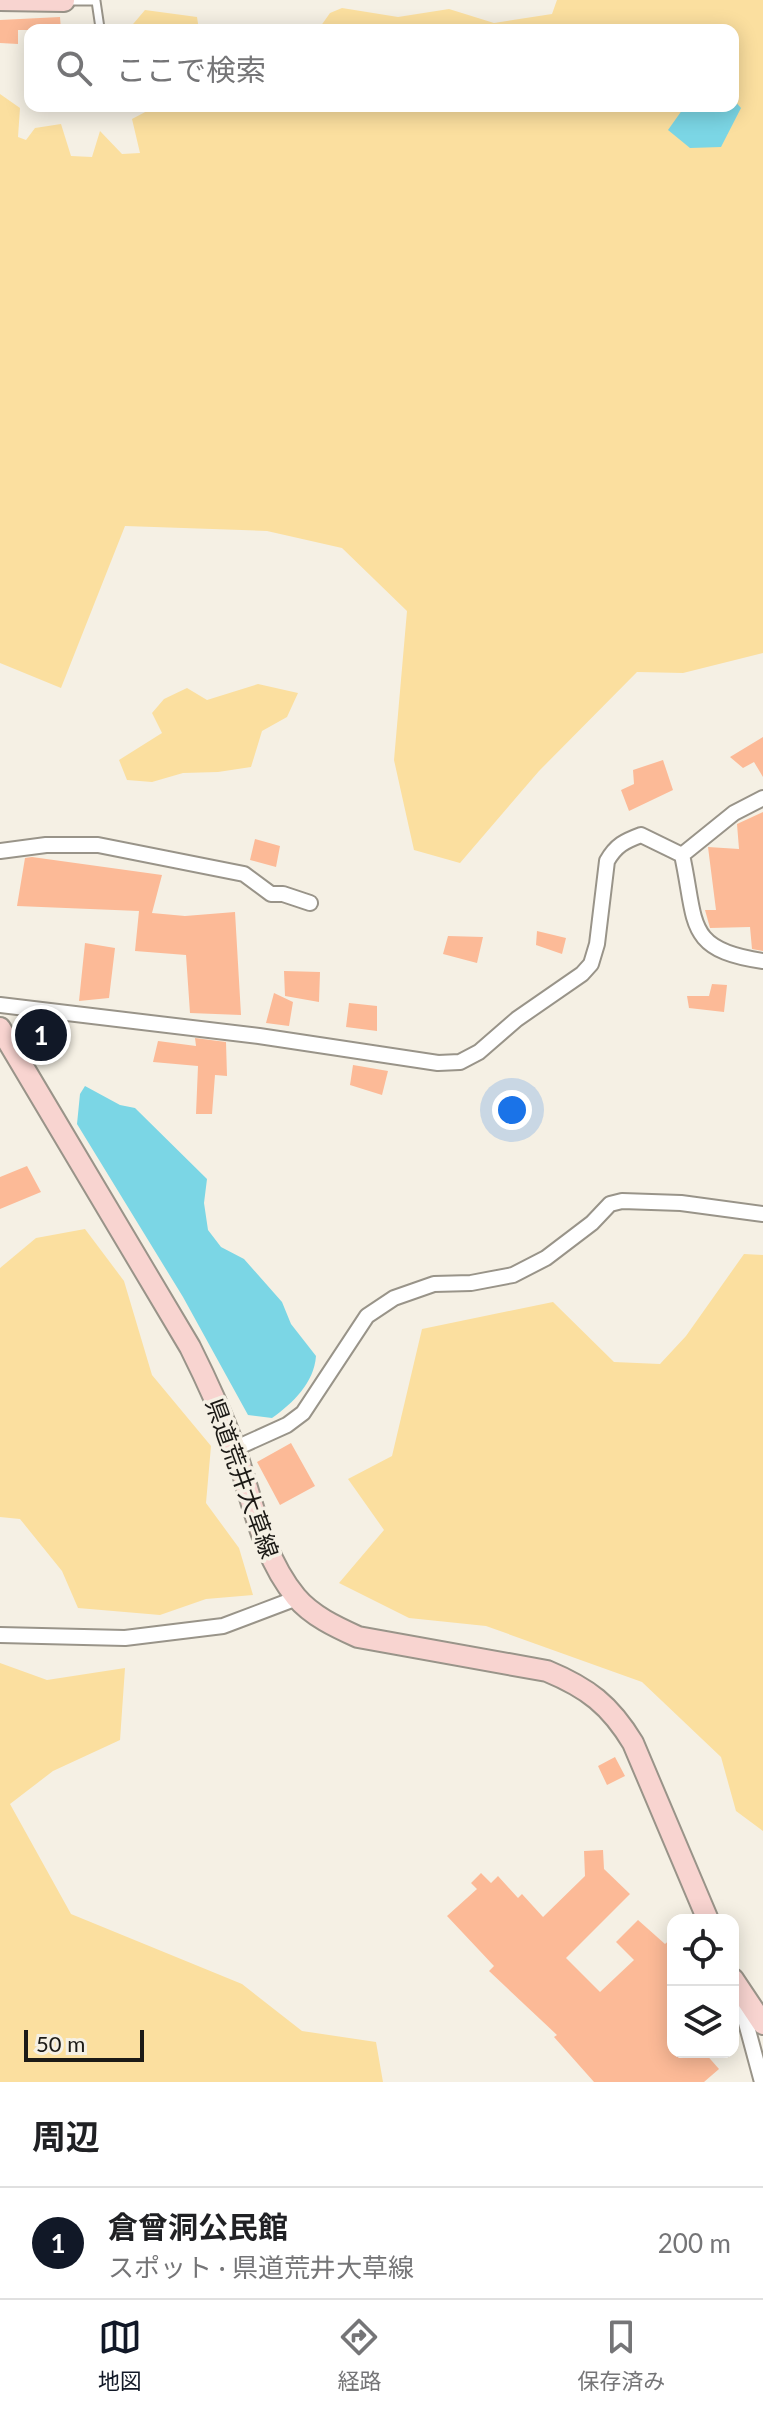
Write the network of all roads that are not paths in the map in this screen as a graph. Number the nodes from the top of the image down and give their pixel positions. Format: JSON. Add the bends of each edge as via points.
{"nodes":[{"id":1,"x":0,"y":0,"type":"edge"},
{"id":2,"x":64,"y":0,"type":"edge"},
{"id":3,"x":99,"y":24,"type":"edge"},
{"id":4,"x":763,"y":798,"type":"edge"},
{"id":5,"x":0,"y":851,"type":"edge"},
{"id":6,"x":682,"y":855,"type":"junction"},
{"id":7,"x":310,"y":903,"type":"dead end"},
{"id":8,"x":763,"y":961,"type":"edge"},
{"id":9,"x":0,"y":1005,"type":"edge"},
{"id":10,"x":0,"y":1028,"type":"edge"},
{"id":11,"x":763,"y":1214,"type":"edge"},
{"id":12,"x":234,"y":1449,"type":"junction"},
{"id":13,"x":297,"y":1598,"type":"junction"},
{"id":14,"x":0,"y":1635,"type":"edge"},
{"id":15,"x":705,"y":1914,"type":"edge"},
{"id":16,"x":735,"y":1986,"type":"edge"},
{"id":17,"x":737,"y":1986,"type":"edge"},
{"id":18,"x":763,"y":2024,"type":"edge"},
{"id":19,"x":762,"y":2082,"type":"edge"}],
"edges":[{"from":1,"to":2,"type":"main road"},
{"from":2,"to":3,"type":"lane","via":[[96,1]]},
{"from":4,"to":6,"type":"street","via":[[734,813]]},
{"from":5,"to":7,"type":"street","via":[[98,845],[244,874],[271,894]]},
{"from":6,"to":8,"type":"street","via":[[700,934],[712,947]]},
{"from":6,"to":9,"type":"street","via":[[641,835],[613,850],[591,964],[460,1062]]},
{"from":10,"to":12,"type":"main road","name":"県道荒井大草線","via":[[190,1347]]},
{"from":11,"to":12,"type":"street","via":[[681,1203],[613,1203],[546,1258],[513,1275],[434,1284],[394,1298],[367,1316],[303,1413]]},
{"from":12,"to":13,"type":"main road","name":"県道荒井大草線","via":[[277,1570]]},
{"from":13,"to":14,"type":"street","via":[[223,1626],[125,1638]]},
{"from":13,"to":15,"type":"main road","name":"県道荒井大草線","via":[[332,1626],[358,1637],[547,1671],[594,1694],[618,1717],[633,1743]]},
{"from":16,"to":19,"type":"street"},
{"from":17,"to":18,"type":"main road"}]}
